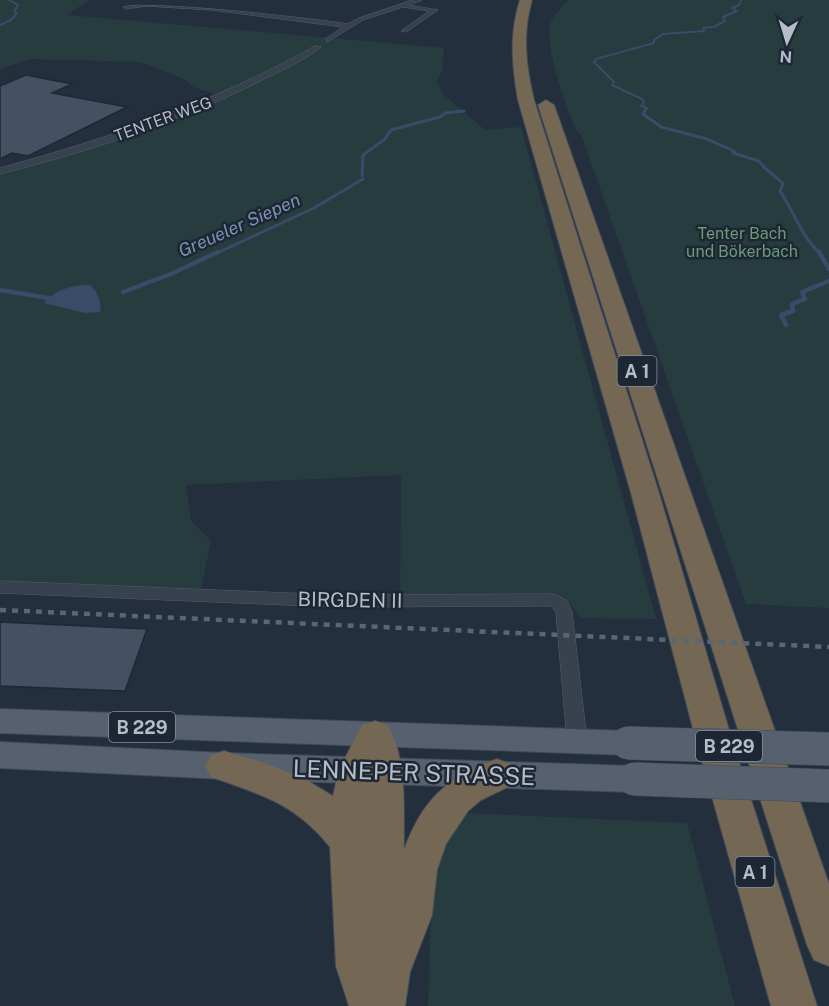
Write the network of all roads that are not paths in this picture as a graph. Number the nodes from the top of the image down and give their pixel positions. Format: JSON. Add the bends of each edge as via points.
{"nodes":[{"id":1,"x":201,"y":0,"type":"edge"},
{"id":2,"x":419,"y":0,"type":"edge"},
{"id":3,"x":526,"y":0,"type":"edge"},
{"id":4,"x":541,"y":0,"type":"edge"},
{"id":5,"x":187,"y":6,"type":"junction"},
{"id":6,"x":398,"y":6,"type":"junction"},
{"id":7,"x":126,"y":7,"type":"dead end"},
{"id":8,"x":346,"y":26,"type":"junction"},
{"id":9,"x":404,"y":32,"type":"dead end"},
{"id":10,"x":0,"y":171,"type":"edge"},
{"id":11,"x":0,"y":586,"type":"edge"},
{"id":12,"x":0,"y":722,"type":"edge"},
{"id":13,"x":577,"y":741,"type":"junction"},
{"id":14,"x":829,"y":749,"type":"edge"},
{"id":15,"x":0,"y":755,"type":"edge"},
{"id":16,"x":372,"y":759,"type":"junction"},
{"id":17,"x":224,"y":766,"type":"junction"},
{"id":18,"x":497,"y":775,"type":"junction"},
{"id":19,"x":829,"y":786,"type":"edge"},
{"id":20,"x":350,"y":842,"type":"junction"},
{"id":21,"x":829,"y":945,"type":"edge"},
{"id":22,"x":397,"y":953,"type":"junction"},
{"id":23,"x":372,"y":1006,"type":"edge"},
{"id":24,"x":382,"y":1006,"type":"edge"},
{"id":25,"x":794,"y":1006,"type":"edge"}],
"edges":[{"from":1,"to":5,"type":"street"},
{"from":2,"to":6,"type":"street"},
{"from":3,"to":25,"type":"highway","number":"A 1","via":[[518,49],[526,100]]},
{"from":4,"to":21,"type":"highway","number":"A 1","via":[[534,34],[544,100]]},
{"from":5,"to":7,"type":"street"},
{"from":5,"to":8,"type":"street"},
{"from":6,"to":8,"type":"street"},
{"from":6,"to":9,"type":"street","via":[[435,10]]},
{"from":8,"to":10,"type":"street","name":"TENTER WEG","via":[[327,40],[310,43],[317,47],[262,79],[188,112]]},
{"from":11,"to":13,"type":"street","name":"BIRGDEN II","via":[[335,601],[553,600],[561,604],[564,612]]},
{"from":12,"to":16,"type":"main road","name":"LENNEPER STRASSE","number":"B 229"},
{"from":13,"to":14,"type":"main road","name":"LENNEPER STRASSE","number":"B 229","bridge":true},
{"from":13,"to":16,"type":"main road","name":"LENNEPER STRASSE","number":"B 229"},
{"from":15,"to":17,"type":"main road","name":"LENNEPER STRASSE","number":"B 229"},
{"from":16,"to":17,"type":"main road","name":"LENNEPER STRASSE","number":"B 229"},
{"from":16,"to":18,"type":"main road","name":"LENNEPER STRASSE","number":"B 229"},
{"from":16,"to":20,"type":"highway","via":[[352,795]]},
{"from":16,"to":22,"type":"highway","via":[[384,915]]},
{"from":17,"to":20,"type":"highway","via":[[281,785],[308,799],[326,813]]},
{"from":18,"to":19,"type":"main road","name":"LENNEPER STRASSE","number":"B 229","bridge":true},
{"from":18,"to":22,"type":"highway","via":[[454,800],[434,827],[417,870],[411,915]]},
{"from":20,"to":23,"type":"highway","via":[[358,966]]},
{"from":22,"to":24,"type":"highway","via":[[389,966]]}]}
